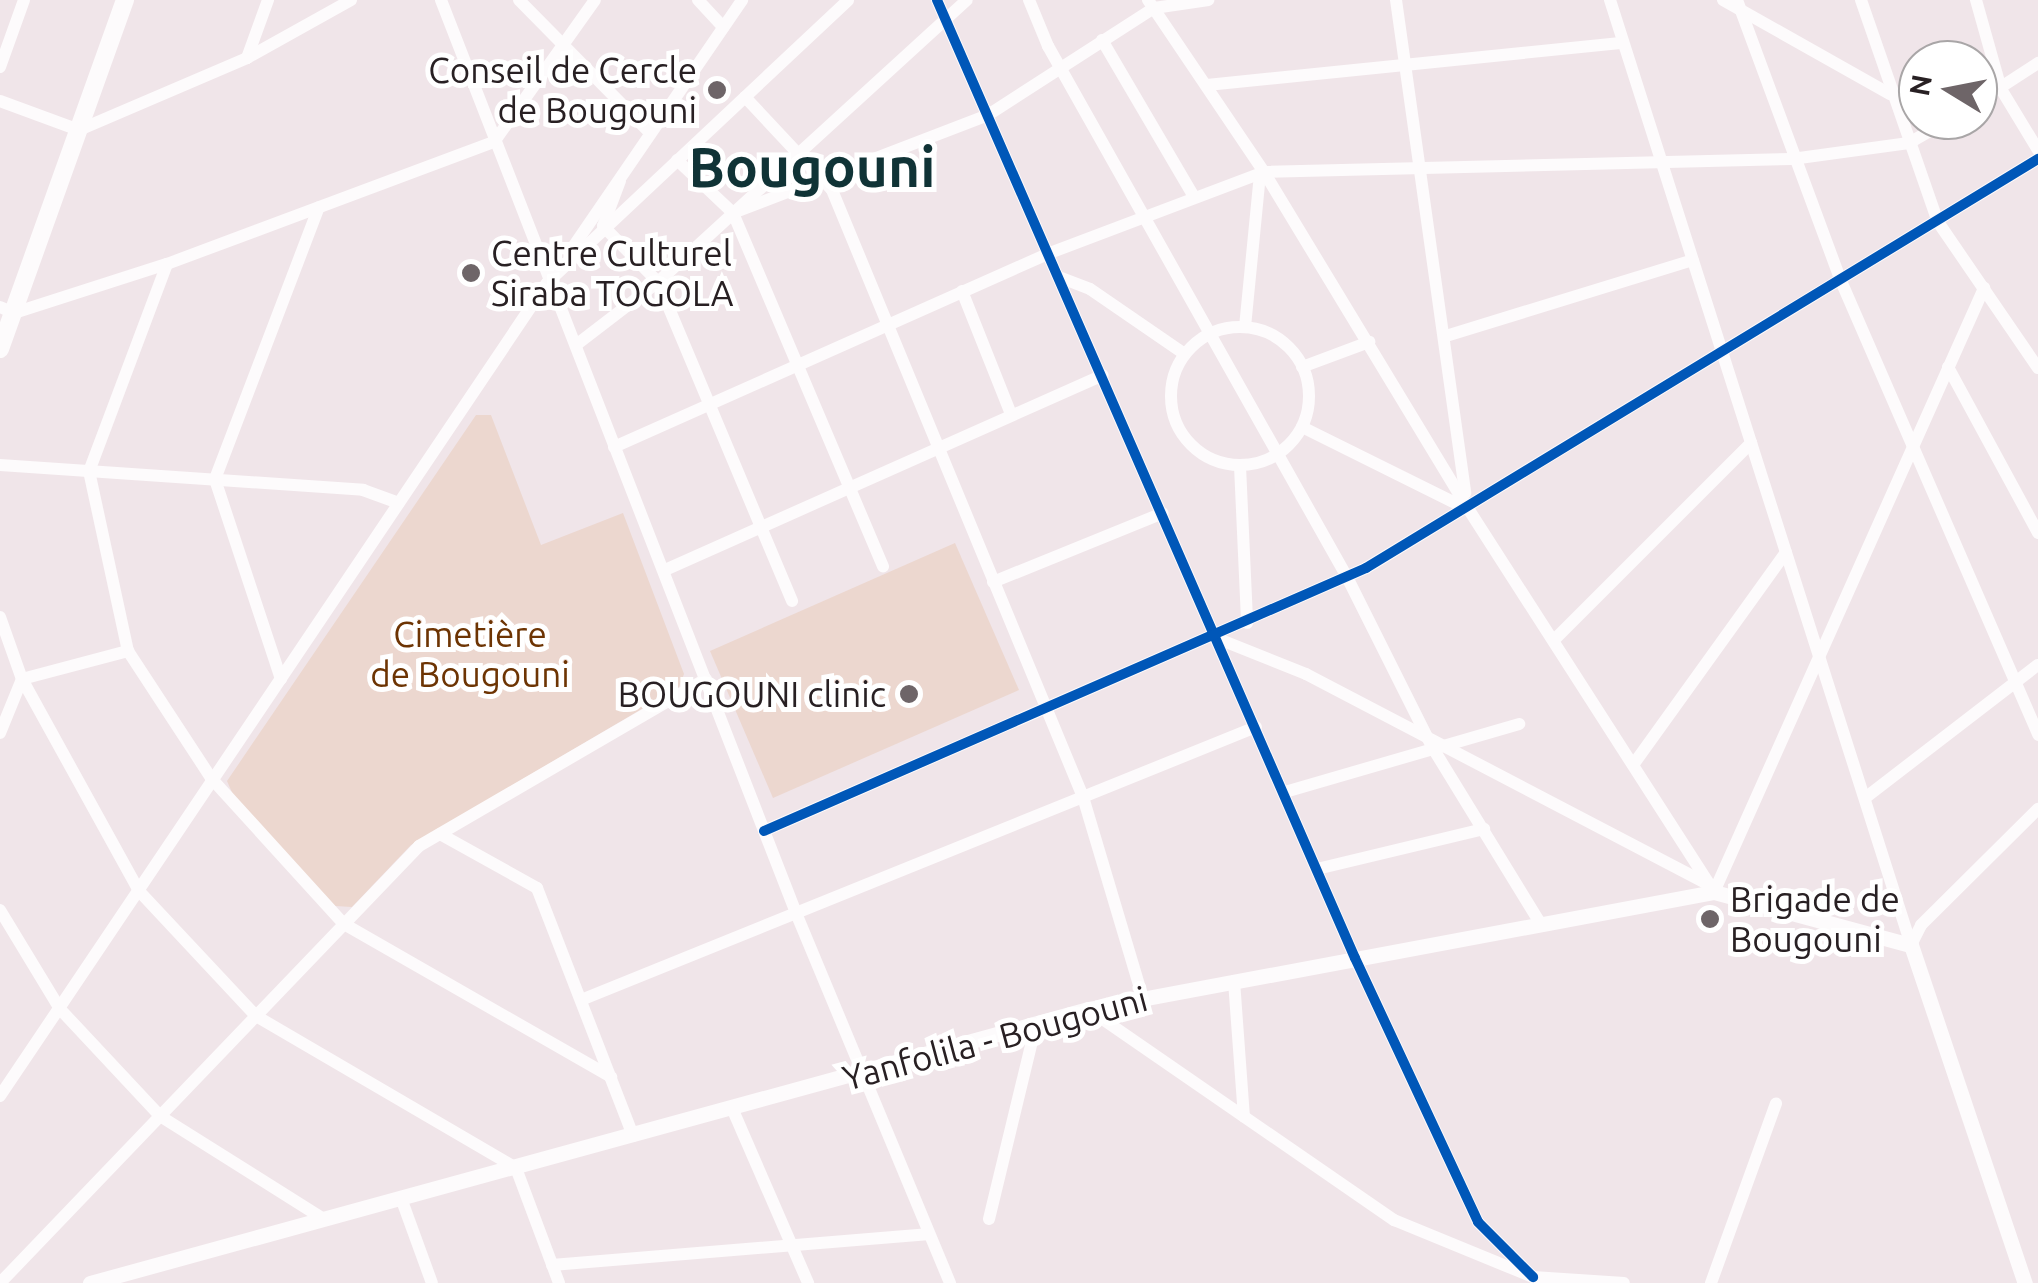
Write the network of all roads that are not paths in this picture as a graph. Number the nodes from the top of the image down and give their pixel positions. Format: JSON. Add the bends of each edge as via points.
{"nodes":[{"id":1,"x":24,"y":0,"type":"edge"},
{"id":2,"x":125,"y":0,"type":"edge"},
{"id":3,"x":268,"y":0,"type":"edge"},
{"id":4,"x":350,"y":0,"type":"edge"},
{"id":5,"x":442,"y":0,"type":"edge"},
{"id":6,"x":519,"y":0,"type":"edge"},
{"id":7,"x":595,"y":0,"type":"edge"},
{"id":8,"x":698,"y":0,"type":"edge"},
{"id":9,"x":742,"y":0,"type":"edge"},
{"id":10,"x":848,"y":0,"type":"edge"},
{"id":11,"x":937,"y":0,"type":"edge"},
{"id":12,"x":967,"y":0,"type":"edge"},
{"id":13,"x":1029,"y":0,"type":"edge"},
{"id":14,"x":1208,"y":0,"type":"edge"},
{"id":15,"x":1396,"y":0,"type":"edge"},
{"id":16,"x":1610,"y":0,"type":"edge"},
{"id":17,"x":1723,"y":0,"type":"edge"},
{"id":18,"x":1861,"y":0,"type":"edge"},
{"id":19,"x":1976,"y":0,"type":"edge"},
{"id":20,"x":1152,"y":3,"type":"edge"},
{"id":21,"x":1738,"y":4,"type":"edge"},
{"id":22,"x":946,"y":19,"type":"junction"},
{"id":23,"x":722,"y":26,"type":"junction"},
{"id":24,"x":1102,"y":40,"type":"junction"},
{"id":25,"x":1624,"y":43,"type":"junction"},
{"id":26,"x":562,"y":45,"type":"junction"},
{"id":27,"x":247,"y":58,"type":"junction"},
{"id":28,"x":1406,"y":64,"type":"junction"},
{"id":29,"x":2038,"y":64,"type":"edge"},
{"id":30,"x":0,"y":67,"type":"edge"},
{"id":31,"x":1060,"y":67,"type":"junction"},
{"id":32,"x":1206,"y":85,"type":"junction"},
{"id":33,"x":2001,"y":89,"type":"junction"},
{"id":34,"x":1998,"y":91,"type":"edge"},
{"id":35,"x":1890,"y":94,"type":"junction"},
{"id":36,"x":745,"y":97,"type":"junction"},
{"id":37,"x":0,"y":101,"type":"edge"},
{"id":38,"x":988,"y":115,"type":"junction"},
{"id":39,"x":79,"y":130,"type":"junction"},
{"id":40,"x":649,"y":132,"type":"junction"},
{"id":41,"x":1914,"y":140,"type":"edge"},
{"id":42,"x":494,"y":142,"type":"junction"},
{"id":43,"x":1909,"y":143,"type":"junction"},
{"id":44,"x":2038,"y":150,"type":"edge"},
{"id":45,"x":793,"y":153,"type":"junction"},
{"id":46,"x":2038,"y":158,"type":"edge"},
{"id":47,"x":1792,"y":159,"type":"junction"},
{"id":48,"x":677,"y":160,"type":"junction"},
{"id":49,"x":1661,"y":161,"type":"junction"},
{"id":50,"x":1421,"y":167,"type":"junction"},
{"id":51,"x":1262,"y":172,"type":"junction"},
{"id":52,"x":824,"y":180,"type":"junction"},
{"id":53,"x":620,"y":181,"type":"junction"},
{"id":54,"x":1193,"y":195,"type":"junction"},
{"id":55,"x":320,"y":207,"type":"junction"},
{"id":56,"x":733,"y":213,"type":"junction"},
{"id":57,"x":1142,"y":215,"type":"junction"},
{"id":58,"x":1938,"y":222,"type":"junction"},
{"id":59,"x":603,"y":226,"type":"junction"},
{"id":60,"x":1047,"y":254,"type":"junction"},
{"id":61,"x":1693,"y":260,"type":"junction"},
{"id":62,"x":168,"y":264,"type":"junction"},
{"id":63,"x":1059,"y":277,"type":"junction"},
{"id":64,"x":1841,"y":281,"type":"junction"},
{"id":65,"x":658,"y":282,"type":"junction"},
{"id":66,"x":547,"y":283,"type":"junction"},
{"id":67,"x":1984,"y":288,"type":"junction"},
{"id":68,"x":962,"y":291,"type":"junction"},
{"id":69,"x":7,"y":310,"type":"edge"},
{"id":70,"x":886,"y":324,"type":"junction"},
{"id":71,"x":1245,"y":327,"type":"junction"},
{"id":72,"x":1209,"y":335,"type":"junction"},
{"id":73,"x":1446,"y":336,"type":"junction"},
{"id":74,"x":1369,"y":342,"type":"junction"},
{"id":75,"x":576,"y":345,"type":"junction"},
{"id":76,"x":0,"y":349,"type":"edge"},
{"id":77,"x":1722,"y":352,"type":"junction"},
{"id":78,"x":1183,"y":354,"type":"junction"},
{"id":79,"x":793,"y":366,"type":"junction"},
{"id":80,"x":1302,"y":367,"type":"junction"},
{"id":81,"x":1948,"y":367,"type":"junction"},
{"id":82,"x":2038,"y":368,"type":"edge"},
{"id":83,"x":1102,"y":375,"type":"junction"},
{"id":84,"x":709,"y":404,"type":"junction"},
{"id":85,"x":1011,"y":414,"type":"junction"},
{"id":86,"x":1302,"y":427,"type":"junction"},
{"id":87,"x":1751,"y":443,"type":"junction"},
{"id":88,"x":936,"y":446,"type":"junction"},
{"id":89,"x":614,"y":447,"type":"junction"},
{"id":90,"x":1910,"y":450,"type":"junction"},
{"id":91,"x":1274,"y":455,"type":"junction"},
{"id":92,"x":0,"y":465,"type":"edge"},
{"id":93,"x":1240,"y":466,"type":"junction"},
{"id":94,"x":90,"y":471,"type":"junction"},
{"id":95,"x":215,"y":479,"type":"junction"},
{"id":96,"x":848,"y":488,"type":"junction"},
{"id":97,"x":399,"y":503,"type":"junction"},
{"id":98,"x":1468,"y":506,"type":"junction"},
{"id":99,"x":1163,"y":514,"type":"junction"},
{"id":100,"x":759,"y":529,"type":"junction"},
{"id":101,"x":2038,"y":533,"type":"edge"},
{"id":102,"x":1786,"y":552,"type":"junction"},
{"id":103,"x":884,"y":568,"type":"dead end"},
{"id":104,"x":665,"y":570,"type":"junction"},
{"id":105,"x":1347,"y":577,"type":"junction"},
{"id":106,"x":993,"y":582,"type":"junction"},
{"id":107,"x":792,"y":601,"type":"dead end"},
{"id":108,"x":0,"y":617,"type":"edge"},
{"id":109,"x":1247,"y":623,"type":"junction"},
{"id":110,"x":1216,"y":638,"type":"junction"},
{"id":111,"x":1554,"y":640,"type":"junction"},
{"id":112,"x":128,"y":651,"type":"junction"},
{"id":113,"x":1818,"y":653,"type":"junction"},
{"id":114,"x":2038,"y":665,"type":"edge"},
{"id":115,"x":706,"y":678,"type":"junction"},
{"id":116,"x":22,"y":679,"type":"junction"},
{"id":117,"x":280,"y":679,"type":"junction"},
{"id":118,"x":2014,"y":684,"type":"junction"},
{"id":119,"x":1046,"y":711,"type":"junction"},
{"id":120,"x":1520,"y":724,"type":"dead end"},
{"id":121,"x":1256,"y":727,"type":"junction"},
{"id":122,"x":0,"y":733,"type":"edge"},
{"id":123,"x":2038,"y":736,"type":"edge"},
{"id":124,"x":1431,"y":745,"type":"junction"},
{"id":125,"x":1634,"y":764,"type":"junction"},
{"id":126,"x":210,"y":778,"type":"junction"},
{"id":127,"x":1285,"y":792,"type":"junction"},
{"id":128,"x":1083,"y":797,"type":"junction"},
{"id":129,"x":1865,"y":798,"type":"junction"},
{"id":130,"x":2038,"y":809,"type":"edge"},
{"id":131,"x":1484,"y":829,"type":"junction"},
{"id":132,"x":764,"y":831,"type":"junction"},
{"id":133,"x":440,"y":834,"type":"junction"},
{"id":134,"x":1317,"y":869,"type":"junction"},
{"id":135,"x":1715,"y":890,"type":"junction"},
{"id":136,"x":138,"y":891,"type":"junction"},
{"id":137,"x":0,"y":910,"type":"edge"},
{"id":138,"x":796,"y":913,"type":"junction"},
{"id":139,"x":1539,"y":921,"type":"junction"},
{"id":140,"x":344,"y":924,"type":"junction"},
{"id":141,"x":1912,"y":945,"type":"junction"},
{"id":142,"x":1355,"y":958,"type":"junction"},
{"id":143,"x":1234,"y":981,"type":"junction"},
{"id":144,"x":1144,"y":998,"type":"junction"},
{"id":145,"x":581,"y":1000,"type":"junction"},
{"id":146,"x":60,"y":1009,"type":"junction"},
{"id":147,"x":1088,"y":1009,"type":"junction"},
{"id":148,"x":256,"y":1016,"type":"junction"},
{"id":149,"x":1036,"y":1024,"type":"junction"},
{"id":150,"x":862,"y":1072,"type":"junction"},
{"id":151,"x":610,"y":1077,"type":"junction"},
{"id":152,"x":0,"y":1096,"type":"edge"},
{"id":153,"x":1776,"y":1102,"type":"dead end"},
{"id":154,"x":732,"y":1108,"type":"junction"},
{"id":155,"x":160,"y":1116,"type":"junction"},
{"id":156,"x":1244,"y":1117,"type":"junction"},
{"id":157,"x":633,"y":1136,"type":"junction"},
{"id":158,"x":516,"y":1168,"type":"junction"},
{"id":159,"x":401,"y":1198,"type":"junction"},
{"id":160,"x":989,"y":1219,"type":"dead end"},
{"id":161,"x":325,"y":1220,"type":"junction"},
{"id":162,"x":927,"y":1234,"type":"junction"},
{"id":163,"x":791,"y":1247,"type":"junction"},
{"id":164,"x":552,"y":1264,"type":"junction"},
{"id":165,"x":1534,"y":1277,"type":"junction"},
{"id":166,"x":0,"y":1283,"type":"edge"},
{"id":167,"x":90,"y":1283,"type":"edge"},
{"id":168,"x":432,"y":1283,"type":"edge"},
{"id":169,"x":560,"y":1283,"type":"edge"},
{"id":170,"x":808,"y":1283,"type":"edge"},
{"id":171,"x":950,"y":1283,"type":"edge"},
{"id":172,"x":1624,"y":1283,"type":"edge"},
{"id":173,"x":1704,"y":1283,"type":"edge"},
{"id":174,"x":2025,"y":1283,"type":"edge"}],
"edges":[{"from":1,"to":30,"type":"street"},
{"from":2,"to":39,"type":"highway"},
{"from":3,"to":27,"type":"street"},
{"from":4,"to":27,"type":"street"},
{"from":5,"to":42,"type":"street"},
{"from":6,"to":26,"type":"street"},
{"from":7,"to":26,"type":"street"},
{"from":8,"to":23,"type":"street"},
{"from":9,"to":23,"type":"street"},
{"from":10,"to":36,"type":"street"},
{"from":11,"to":22,"type":"street"},
{"from":12,"to":22,"type":"street"},
{"from":13,"to":31,"type":"street"},
{"from":14,"to":20,"type":"street"},
{"from":15,"to":28,"type":"street"},
{"from":16,"to":25,"type":"street"},
{"from":17,"to":21,"type":"street"},
{"from":18,"to":35,"type":"street"},
{"from":19,"to":33,"type":"street"},
{"from":20,"to":24,"type":"street"},
{"from":20,"to":32,"type":"street"},
{"from":21,"to":35,"type":"street"},
{"from":21,"to":47,"type":"street"},
{"from":22,"to":38,"type":"street"},
{"from":22,"to":45,"type":"street"},
{"from":23,"to":40,"type":"street"},
{"from":24,"to":31,"type":"street"},
{"from":24,"to":54,"type":"street"},
{"from":25,"to":28,"type":"street"},
{"from":25,"to":49,"type":"street"},
{"from":26,"to":40,"type":"street"},
{"from":26,"to":42,"type":"street"},
{"from":27,"to":39,"type":"street"},
{"from":28,"to":32,"type":"street"},
{"from":28,"to":50,"type":"street"},
{"from":29,"to":33,"type":"street"},
{"from":31,"to":38,"type":"street"},
{"from":31,"to":57,"type":"street"},
{"from":32,"to":51,"type":"street"},
{"from":33,"to":34,"type":"street"},
{"from":33,"to":44,"type":"street"},
{"from":35,"to":43,"type":"street"},
{"from":36,"to":45,"type":"street"},
{"from":36,"to":48,"type":"street"},
{"from":37,"to":39,"type":"street"},
{"from":38,"to":52,"type":"street"},
{"from":38,"to":60,"type":"street"},
{"from":39,"to":69,"type":"highway"},
{"from":40,"to":53,"type":"street"},
{"from":41,"to":43,"type":"street"},
{"from":42,"to":55,"type":"street"},
{"from":42,"to":66,"type":"street"},
{"from":43,"to":47,"type":"street"},
{"from":43,"to":58,"type":"street"},
{"from":45,"to":52,"type":"street"},
{"from":45,"to":56,"type":"street"},
{"from":46,"to":58,"type":"street"},
{"from":47,"to":49,"type":"street"},
{"from":47,"to":64,"type":"street"},
{"from":48,"to":56,"type":"street"},
{"from":48,"to":59,"type":"street"},
{"from":49,"to":50,"type":"street"},
{"from":49,"to":61,"type":"street"},
{"from":50,"to":51,"type":"street"},
{"from":50,"to":73,"type":"street"},
{"from":51,"to":54,"type":"street"},
{"from":51,"to":71,"type":"street"},
{"from":51,"to":74,"type":"street"},
{"from":52,"to":56,"type":"street"},
{"from":52,"to":70,"type":"street"},
{"from":53,"to":59,"type":"street"},
{"from":53,"to":66,"type":"street"},
{"from":54,"to":57,"type":"street"},
{"from":55,"to":62,"type":"street"},
{"from":55,"to":95,"type":"street"},
{"from":56,"to":65,"type":"street"},
{"from":56,"to":79,"type":"street"},
{"from":57,"to":60,"type":"street"},
{"from":57,"to":72,"type":"street"},
{"from":58,"to":64,"type":"street"},
{"from":58,"to":67,"type":"street"},
{"from":59,"to":65,"type":"street"},
{"from":59,"to":66,"type":"street"},
{"from":60,"to":63,"type":"street"},
{"from":60,"to":68,"type":"street"},
{"from":61,"to":73,"type":"street"},
{"from":61,"to":77,"type":"street"},
{"from":62,"to":69,"type":"street"},
{"from":62,"to":94,"type":"street"},
{"from":63,"to":78,"type":"street","via":[[1090,289]]},
{"from":63,"to":83,"type":"street"},
{"from":64,"to":77,"type":"street"},
{"from":64,"to":90,"type":"street"},
{"from":65,"to":75,"type":"street"},
{"from":65,"to":84,"type":"street"},
{"from":66,"to":75,"type":"street"},
{"from":66,"to":97,"type":"street"},
{"from":67,"to":81,"type":"street"},
{"from":67,"to":82,"type":"street"},
{"from":68,"to":70,"type":"street"},
{"from":68,"to":85,"type":"street"},
{"from":69,"to":76,"type":"highway"},
{"from":70,"to":79,"type":"street"},
{"from":70,"to":88,"type":"street"},
{"from":71,"to":72,"type":"street"},
{"from":71,"to":80,"type":"street","via":[[1273,335]]},
{"from":72,"to":78,"type":"street"},
{"from":72,"to":91,"type":"street"},
{"from":73,"to":98,"type":"street"},
{"from":74,"to":80,"type":"street"},
{"from":74,"to":98,"type":"street"},
{"from":75,"to":89,"type":"street"},
{"from":77,"to":87,"type":"street"},
{"from":77,"to":98,"type":"street"},
{"from":78,"to":93,"type":"street","via":[[1171,395],[1178,428],[1199,452]]},
{"from":79,"to":84,"type":"street"},
{"from":79,"to":96,"type":"street"},
{"from":80,"to":86,"type":"street","via":[[1309,386]]},
{"from":81,"to":90,"type":"street"},
{"from":81,"to":101,"type":"street"},
{"from":83,"to":85,"type":"street"},
{"from":83,"to":99,"type":"street"},
{"from":84,"to":89,"type":"street"},
{"from":84,"to":100,"type":"street"},
{"from":85,"to":88,"type":"street"},
{"from":86,"to":91,"type":"street"},
{"from":86,"to":98,"type":"street"},
{"from":87,"to":102,"type":"street"},
{"from":87,"to":111,"type":"street"},
{"from":88,"to":96,"type":"street"},
{"from":88,"to":106,"type":"street"},
{"from":89,"to":104,"type":"street"},
{"from":90,"to":113,"type":"street"},
{"from":90,"to":118,"type":"street"},
{"from":91,"to":93,"type":"street"},
{"from":91,"to":105,"type":"street"},
{"from":92,"to":94,"type":"street"},
{"from":93,"to":109,"type":"street"},
{"from":94,"to":95,"type":"street"},
{"from":94,"to":112,"type":"street"},
{"from":95,"to":97,"type":"street","via":[[363,490]]},
{"from":95,"to":117,"type":"street"},
{"from":96,"to":100,"type":"street"},
{"from":96,"to":103,"type":"street"},
{"from":97,"to":117,"type":"street"},
{"from":98,"to":105,"type":"street"},
{"from":98,"to":111,"type":"street"},
{"from":99,"to":106,"type":"street"},
{"from":99,"to":110,"type":"street"},
{"from":100,"to":104,"type":"street"},
{"from":100,"to":107,"type":"street"},
{"from":102,"to":113,"type":"street"},
{"from":102,"to":125,"type":"street"},
{"from":104,"to":115,"type":"street"},
{"from":105,"to":109,"type":"street"},
{"from":105,"to":124,"type":"street"},
{"from":106,"to":119,"type":"street"},
{"from":108,"to":116,"type":"street"},
{"from":109,"to":110,"type":"street"},
{"from":110,"to":119,"type":"street"},
{"from":110,"to":121,"type":"street"},
{"from":110,"to":124,"type":"street","via":[[1306,674]]},
{"from":111,"to":125,"type":"street"},
{"from":112,"to":116,"type":"street"},
{"from":112,"to":126,"type":"street"},
{"from":113,"to":129,"type":"street"},
{"from":113,"to":135,"type":"street"},
{"from":114,"to":118,"type":"street"},
{"from":115,"to":132,"type":"street"},
{"from":115,"to":133,"type":"street"},
{"from":116,"to":122,"type":"street"},
{"from":116,"to":136,"type":"street"},
{"from":117,"to":126,"type":"street"},
{"from":118,"to":123,"type":"street"},
{"from":118,"to":129,"type":"street"},
{"from":119,"to":128,"type":"street"},
{"from":119,"to":132,"type":"street"},
{"from":120,"to":124,"type":"street"},
{"from":121,"to":127,"type":"street"},
{"from":121,"to":128,"type":"street"},
{"from":124,"to":127,"type":"street"},
{"from":124,"to":131,"type":"street"},
{"from":124,"to":135,"type":"street"},
{"from":125,"to":135,"type":"street"},
{"from":126,"to":136,"type":"street"},
{"from":126,"to":140,"type":"street"},
{"from":127,"to":134,"type":"street"},
{"from":128,"to":138,"type":"street"},
{"from":128,"to":144,"type":"street"},
{"from":129,"to":141,"type":"street"},
{"from":130,"to":141,"type":"street","via":[[1921,925]]},
{"from":131,"to":134,"type":"street"},
{"from":131,"to":139,"type":"street"},
{"from":132,"to":138,"type":"street"},
{"from":133,"to":140,"type":"street","via":[[419,846]]},
{"from":133,"to":145,"type":"street","via":[[537,888]]},
{"from":134,"to":142,"type":"street"},
{"from":135,"to":139,"type":"main road","name":"Yanfolila - Bougouni"},
{"from":135,"to":141,"type":"main road","name":"Yanfolila - Bougouni"},
{"from":136,"to":146,"type":"street"},
{"from":136,"to":148,"type":"street"},
{"from":137,"to":146,"type":"street"},
{"from":138,"to":145,"type":"street"},
{"from":138,"to":150,"type":"street"},
{"from":139,"to":142,"type":"main road","name":"Yanfolila - Bougouni"},
{"from":140,"to":148,"type":"street"},
{"from":140,"to":151,"type":"street"},
{"from":141,"to":174,"type":"main road"},
{"from":142,"to":143,"type":"main road","name":"Yanfolila - Bougouni"},
{"from":142,"to":165,"type":"street","via":[[1478,1222]]},
{"from":143,"to":144,"type":"main road","name":"Yanfolila - Bougouni"},
{"from":143,"to":156,"type":"street"},
{"from":144,"to":147,"type":"main road","name":"Yanfolila - Bougouni"},
{"from":145,"to":151,"type":"street"},
{"from":146,"to":152,"type":"street"},
{"from":146,"to":155,"type":"street"},
{"from":147,"to":149,"type":"main road","name":"Yanfolila - Bougouni"},
{"from":147,"to":156,"type":"street"},
{"from":148,"to":155,"type":"street"},
{"from":148,"to":158,"type":"street"},
{"from":149,"to":150,"type":"main road","name":"Yanfolila - Bougouni"},
{"from":149,"to":160,"type":"street"},
{"from":150,"to":154,"type":"main road","name":"Yanfolila - Bougouni"},
{"from":150,"to":162,"type":"street"},
{"from":151,"to":157,"type":"street"},
{"from":153,"to":173,"type":"street"},
{"from":154,"to":157,"type":"main road","name":"Yanfolila - Bougouni"},
{"from":154,"to":163,"type":"street"},
{"from":155,"to":161,"type":"street"},
{"from":155,"to":166,"type":"street"},
{"from":156,"to":165,"type":"street","via":[[1394,1220]]},
{"from":157,"to":158,"type":"main road","name":"Yanfolila - Bougouni"},
{"from":158,"to":159,"type":"main road","name":"Yanfolila - Bougouni"},
{"from":158,"to":164,"type":"street"},
{"from":159,"to":161,"type":"main road","name":"Yanfolila - Bougouni"},
{"from":159,"to":168,"type":"street"},
{"from":161,"to":167,"type":"main road","name":"Yanfolila - Bougouni"},
{"from":162,"to":163,"type":"street"},
{"from":162,"to":171,"type":"street"},
{"from":163,"to":164,"type":"street"},
{"from":163,"to":170,"type":"street"},
{"from":164,"to":169,"type":"street"},
{"from":165,"to":172,"type":"street"}]}
